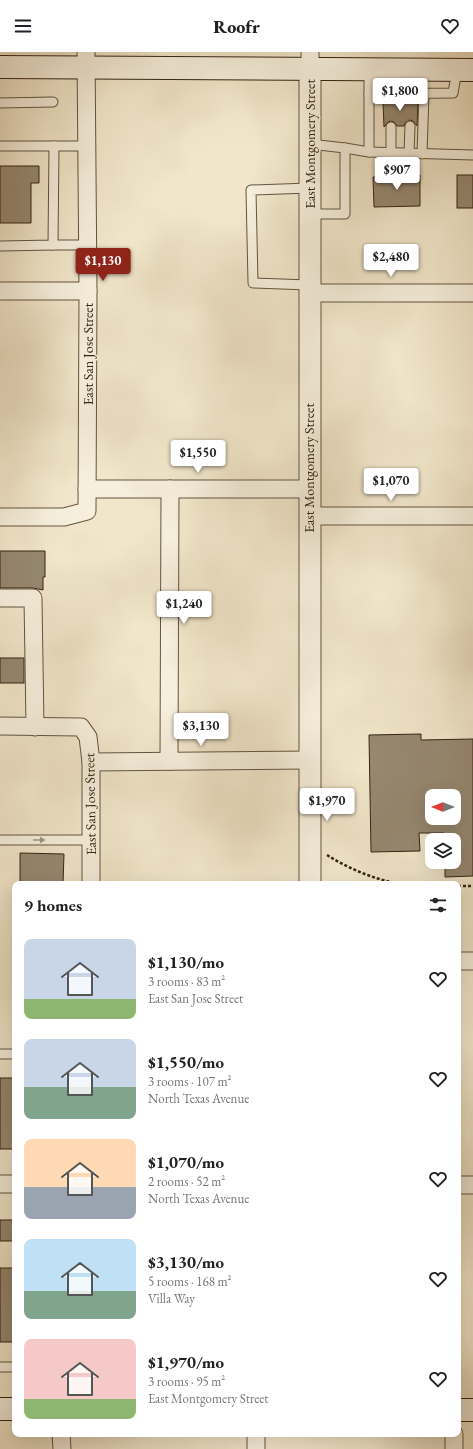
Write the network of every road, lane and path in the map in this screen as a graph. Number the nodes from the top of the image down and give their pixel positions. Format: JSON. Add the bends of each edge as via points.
{"nodes":[{"id":1,"x":86,"y":60,"type":"edge"},
{"id":2,"x":310,"y":61,"type":"edge"},
{"id":3,"x":0,"y":67,"type":"edge"},
{"id":4,"x":369,"y":70,"type":"junction"},
{"id":5,"x":465,"y":70,"type":"edge"},
{"id":6,"x":369,"y":94,"type":"junction"},
{"id":7,"x":424,"y":94,"type":"junction"},
{"id":8,"x":53,"y":102,"type":"dead end"},
{"id":9,"x":0,"y":103,"type":"edge"},
{"id":10,"x":410,"y":126,"type":"dead end"},
{"id":11,"x":391,"y":127,"type":"dead end"},
{"id":12,"x":310,"y":144,"type":"junction"},
{"id":13,"x":0,"y":146,"type":"edge"},
{"id":14,"x":54,"y":146,"type":"junction"},
{"id":15,"x":87,"y":146,"type":"junction"},
{"id":16,"x":345,"y":148,"type":"junction"},
{"id":17,"x":368,"y":152,"type":"junction"},
{"id":18,"x":391,"y":153,"type":"junction"},
{"id":19,"x":409,"y":153,"type":"junction"},
{"id":20,"x":422,"y":154,"type":"junction"},
{"id":21,"x":473,"y":155,"type":"edge"},
{"id":22,"x":310,"y":188,"type":"junction"},
{"id":23,"x":310,"y":214,"type":"junction"},
{"id":24,"x":53,"y":245,"type":"junction"},
{"id":25,"x":88,"y":245,"type":"junction"},
{"id":26,"x":0,"y":246,"type":"edge"},
{"id":27,"x":309,"y":289,"type":"junction"},
{"id":28,"x":0,"y":291,"type":"edge"},
{"id":29,"x":88,"y":291,"type":"junction"},
{"id":30,"x":473,"y":293,"type":"edge"},
{"id":31,"x":87,"y":489,"type":"junction"},
{"id":32,"x":170,"y":489,"type":"junction"},
{"id":33,"x":309,"y":489,"type":"junction"},
{"id":34,"x":309,"y":516,"type":"junction"},
{"id":35,"x":473,"y":516,"type":"edge"},
{"id":36,"x":0,"y":517,"type":"edge"},
{"id":37,"x":0,"y":598,"type":"edge"},
{"id":38,"x":0,"y":726,"type":"edge"},
{"id":39,"x":35,"y":727,"type":"junction"},
{"id":40,"x":311,"y":760,"type":"junction"},
{"id":41,"x":169,"y":761,"type":"junction"},
{"id":42,"x":91,"y":762,"type":"junction"},
{"id":43,"x":0,"y":840,"type":"edge"},
{"id":44,"x":91,"y":840,"type":"junction"},
{"id":45,"x":325,"y":849,"type":"dead end"},
{"id":46,"x":91,"y":881,"type":"edge"},
{"id":47,"x":310,"y":881,"type":"edge"},
{"id":48,"x":387,"y":881,"type":"edge"},
{"id":49,"x":461,"y":886,"type":"edge"},
{"id":50,"x":473,"y":886,"type":"edge"},
{"id":51,"x":461,"y":961,"type":"edge"},
{"id":52,"x":473,"y":961,"type":"edge"},
{"id":53,"x":0,"y":1054,"type":"edge"},
{"id":54,"x":12,"y":1054,"type":"edge"},
{"id":55,"x":0,"y":1184,"type":"edge"},
{"id":56,"x":12,"y":1184,"type":"edge"},
{"id":57,"x":461,"y":1185,"type":"edge"},
{"id":58,"x":473,"y":1185,"type":"edge"},
{"id":59,"x":0,"y":1367,"type":"edge"},
{"id":60,"x":12,"y":1367,"type":"edge"},
{"id":61,"x":0,"y":1410,"type":"edge"},
{"id":62,"x":12,"y":1410,"type":"edge"},
{"id":63,"x":461,"y":1410,"type":"edge"},
{"id":64,"x":473,"y":1410,"type":"edge"},
{"id":65,"x":61,"y":1437,"type":"edge"},
{"id":66,"x":256,"y":1437,"type":"edge"},
{"id":67,"x":454,"y":1437,"type":"edge"},
{"id":68,"x":62,"y":1449,"type":"edge"},
{"id":69,"x":256,"y":1449,"type":"edge"},
{"id":70,"x":454,"y":1449,"type":"edge"}],
"edges":[{"from":1,"to":2,"type":"main road"},
{"from":1,"to":3,"type":"main road"},
{"from":1,"to":15,"type":"street","name":"East San Jose Street"},
{"from":2,"to":4,"type":"main road"},
{"from":2,"to":12,"type":"street","name":"East Montgomery Street"},
{"from":4,"to":5,"type":"main road"},
{"from":4,"to":6,"type":"lane"},
{"from":5,"to":7,"type":"lane","via":[[453,93]]},
{"from":6,"to":7,"type":"lane","via":[[392,98],[411,98]]},
{"from":6,"to":17,"type":"lane"},
{"from":7,"to":20,"type":"lane"},
{"from":8,"to":9,"type":"lane"},
{"from":10,"to":19,"type":"lane"},
{"from":11,"to":18,"type":"lane"},
{"from":12,"to":16,"type":"lane"},
{"from":12,"to":22,"type":"street","name":"East Montgomery Street"},
{"from":13,"to":14,"type":"lane"},
{"from":14,"to":15,"type":"lane"},
{"from":14,"to":24,"type":"lane"},
{"from":15,"to":25,"type":"street","name":"East San Jose Street"},
{"from":16,"to":17,"type":"lane"},
{"from":16,"to":23,"type":"lane","via":[[345,214]]},
{"from":17,"to":18,"type":"lane"},
{"from":18,"to":19,"type":"lane"},
{"from":19,"to":20,"type":"lane"},
{"from":20,"to":21,"type":"lane"},
{"from":22,"to":23,"type":"street","name":"East Montgomery Street"},
{"from":22,"to":27,"type":"lane","via":[[251,190],[253,283]]},
{"from":23,"to":27,"type":"street","name":"East Montgomery Street"},
{"from":24,"to":25,"type":"lane"},
{"from":24,"to":26,"type":"lane"},
{"from":25,"to":29,"type":"street","name":"East San Jose Street"},
{"from":27,"to":30,"type":"street"},
{"from":27,"to":33,"type":"street","name":"East Montgomery Street"},
{"from":28,"to":29,"type":"street"},
{"from":29,"to":31,"type":"street","name":"East San Jose Street"},
{"from":31,"to":32,"type":"street"},
{"from":31,"to":36,"type":"street","name":"East San Jose Street","via":[[87,511],[64,517]]},
{"from":32,"to":33,"type":"street"},
{"from":32,"to":41,"type":"street"},
{"from":33,"to":34,"type":"street","name":"East Montgomery Street"},
{"from":34,"to":35,"type":"street"},
{"from":34,"to":40,"type":"street","name":"East Montgomery Street"},
{"from":37,"to":39,"type":"street","via":[[33,598]]},
{"from":38,"to":39,"type":"street"},
{"from":39,"to":42,"type":"street","name":"East San Jose Street","via":[[81,727],[88,737]]},
{"from":40,"to":41,"type":"street"},
{"from":40,"to":47,"type":"street","name":"East Montgomery Street"},
{"from":41,"to":42,"type":"street"},
{"from":42,"to":44,"type":"street","name":"East San Jose Street"},
{"from":43,"to":44,"type":"lane","one_way":true},
{"from":44,"to":46,"type":"street","name":"East San Jose Street"},
{"from":45,"to":48,"type":"path","via":[[325,854],[342,864]]},
{"from":49,"to":50,"type":"path"},
{"from":51,"to":52,"type":"street"},
{"from":53,"to":54,"type":"lane"},
{"from":55,"to":56,"type":"street"},
{"from":57,"to":58,"type":"street"},
{"from":59,"to":60,"type":"lane"},
{"from":61,"to":62,"type":"main road"},
{"from":63,"to":64,"type":"main road"},
{"from":65,"to":68,"type":"street"},
{"from":66,"to":69,"type":"street"},
{"from":67,"to":70,"type":"street"}]}
